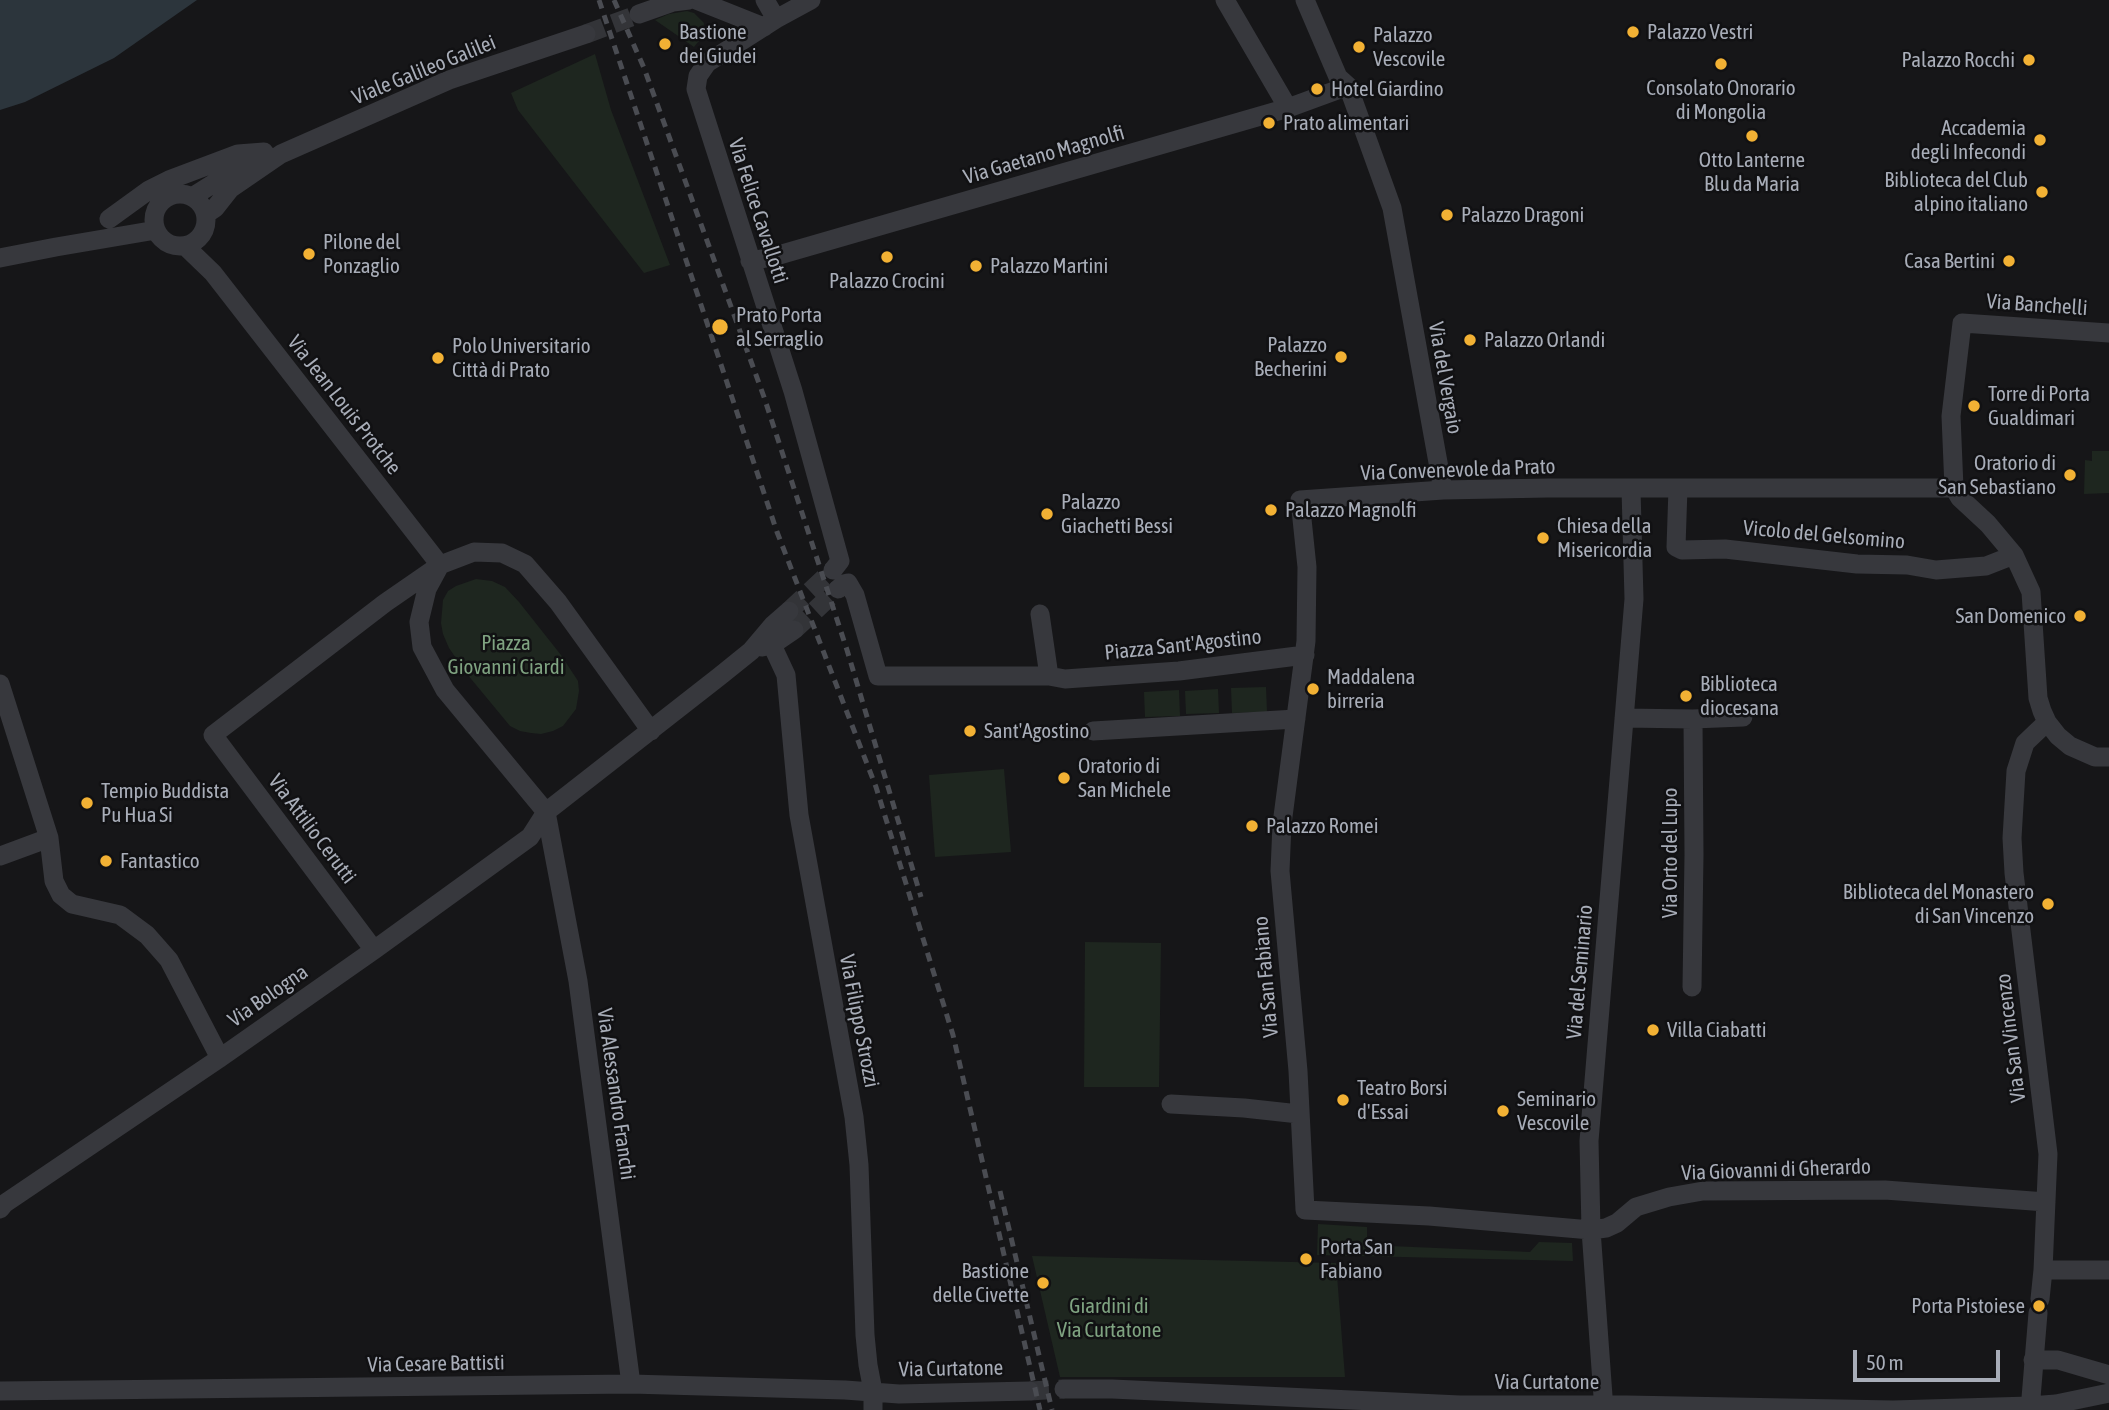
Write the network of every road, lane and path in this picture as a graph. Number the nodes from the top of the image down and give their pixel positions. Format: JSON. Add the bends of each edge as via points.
{"nodes":[{"id":1,"x":689,"y":0,"type":"edge"},
{"id":2,"x":696,"y":0,"type":"edge"},
{"id":3,"x":765,"y":0,"type":"edge"},
{"id":4,"x":810,"y":0,"type":"edge"},
{"id":5,"x":1225,"y":0,"type":"edge"},
{"id":6,"x":1305,"y":0,"type":"edge"},
{"id":7,"x":639,"y":14,"type":"tunnel mouth"},
{"id":8,"x":770,"y":23,"type":"junction"},
{"id":9,"x":586,"y":34,"type":"tunnel mouth"},
{"id":10,"x":1348,"y":86,"type":"junction"},
{"id":11,"x":1288,"y":108,"type":"junction"},
{"id":12,"x":273,"y":153,"type":"junction"},
{"id":13,"x":192,"y":197,"type":"junction"},
{"id":14,"x":157,"y":209,"type":"junction"},
{"id":15,"x":109,"y":219,"type":"junction"},
{"id":16,"x":204,"y":223,"type":"junction"},
{"id":17,"x":156,"y":230,"type":"junction"},
{"id":18,"x":185,"y":246,"type":"junction"},
{"id":19,"x":56,"y":247,"type":"junction"},
{"id":20,"x":0,"y":258,"type":"edge"},
{"id":21,"x":750,"y":261,"type":"junction"},
{"id":22,"x":213,"y":273,"type":"junction"},
{"id":23,"x":2109,"y":333,"type":"edge"},
{"id":24,"x":1683,"y":488,"type":"junction"},
{"id":25,"x":1954,"y":488,"type":"junction"},
{"id":26,"x":1624,"y":489,"type":"junction"},
{"id":27,"x":1443,"y":490,"type":"junction"},
{"id":28,"x":2014,"y":555,"type":"junction"},
{"id":29,"x":440,"y":565,"type":"junction"},
{"id":30,"x":836,"y":566,"type":"dead end"},
{"id":31,"x":843,"y":586,"type":"dead end"},
{"id":32,"x":1040,"y":614,"type":"dead end"},
{"id":33,"x":772,"y":645,"type":"junction"},
{"id":34,"x":1306,"y":648,"type":"junction"},
{"id":35,"x":751,"y":650,"type":"junction"},
{"id":36,"x":1057,"y":677,"type":"junction"},
{"id":37,"x":0,"y":684,"type":"edge"},
{"id":38,"x":1624,"y":718,"type":"junction"},
{"id":39,"x":1743,"y":718,"type":"dead end"},
{"id":40,"x":1296,"y":719,"type":"junction"},
{"id":41,"x":1693,"y":719,"type":"junction"},
{"id":42,"x":2047,"y":722,"type":"junction"},
{"id":43,"x":1093,"y":731,"type":"dead end"},
{"id":44,"x":650,"y":732,"type":"junction"},
{"id":45,"x":2109,"y":757,"type":"edge"},
{"id":46,"x":547,"y":812,"type":"junction"},
{"id":47,"x":49,"y":838,"type":"junction"},
{"id":48,"x":0,"y":856,"type":"edge"},
{"id":49,"x":374,"y":950,"type":"junction"},
{"id":50,"x":1692,"y":987,"type":"dead end"},
{"id":51,"x":220,"y":1058,"type":"junction"},
{"id":52,"x":1171,"y":1104,"type":"dead end"},
{"id":53,"x":1299,"y":1114,"type":"junction"},
{"id":54,"x":2046,"y":1202,"type":"junction"},
{"id":55,"x":1,"y":1204,"type":"edge"},
{"id":56,"x":1305,"y":1210,"type":"joint"},
{"id":57,"x":1591,"y":1230,"type":"junction"},
{"id":58,"x":2043,"y":1270,"type":"junction"},
{"id":59,"x":2109,"y":1270,"type":"edge"},
{"id":60,"x":2034,"y":1360,"type":"junction"},
{"id":61,"x":2109,"y":1376,"type":"edge"},
{"id":62,"x":631,"y":1384,"type":"junction"},
{"id":63,"x":1064,"y":1389,"type":"tunnel mouth"},
{"id":64,"x":0,"y":1391,"type":"edge"},
{"id":65,"x":1030,"y":1391,"type":"tunnel mouth"},
{"id":66,"x":2109,"y":1393,"type":"edge"},
{"id":67,"x":873,"y":1400,"type":"edge"},
{"id":68,"x":1345,"y":1405,"type":"edge"},
{"id":69,"x":1603,"y":1407,"type":"edge"},
{"id":70,"x":2030,"y":1408,"type":"edge"}],
"edges":[{"from":1,"to":7,"type":"street"},
{"from":2,"to":8,"type":"street"},
{"from":3,"to":8,"type":"street"},
{"from":4,"to":8,"type":"street","name":"Via Felice Cavallotti"},
{"from":5,"to":11,"type":"street"},
{"from":6,"to":10,"type":"street","name":"Via del Vergaio","via":[[1338,77]]},
{"from":8,"to":21,"type":"street","name":"Via Felice Cavallotti","via":[[707,63],[696,89]]},
{"from":9,"to":12,"type":"street","name":"Viale Galileo Galilei","via":[[449,80]]},
{"from":10,"to":11,"type":"street","name":"Via Gaetano Magnolfi"},
{"from":10,"to":27,"type":"street","name":"Via del Vergaio","via":[[1392,208]]},
{"from":11,"to":21,"type":"street","name":"Via Gaetano Magnolfi"},
{"from":12,"to":13,"type":"street","via":[[238,167]]},
{"from":12,"to":15,"type":"street","via":[[238,154],[169,180]]},
{"from":12,"to":16,"type":"street","via":[[230,189]]},
{"from":13,"to":14,"type":"street","via":[[174,195]]},
{"from":13,"to":16,"type":"street","via":[[198,201]]},
{"from":14,"to":15,"type":"street"},
{"from":14,"to":17,"type":"street"},
{"from":15,"to":19,"type":"street"},
{"from":16,"to":18,"type":"street","via":[[195,242]]},
{"from":16,"to":22,"type":"street"},
{"from":17,"to":18,"type":"street","via":[[173,246]]},
{"from":17,"to":19,"type":"street"},
{"from":18,"to":22,"type":"street","name":"Via Jean Louis Protche"},
{"from":19,"to":20,"type":"street"},
{"from":21,"to":30,"type":"street","name":"Via Felice Cavallotti","via":[[793,391]]},
{"from":22,"to":29,"type":"street","name":"Via Jean Louis Protche"},
{"from":23,"to":25,"type":"street","name":"Via Banchelli","via":[[1962,323],[1951,416]]},
{"from":24,"to":25,"type":"street"},
{"from":24,"to":26,"type":"street","name":"Via Convenevole da Prato"},
{"from":24,"to":28,"type":"street","name":"Vicolo del Gelsomino","via":[[1676,547],[1682,550],[1725,549],[1936,570],[1986,566]]},
{"from":25,"to":28,"type":"street"},
{"from":26,"to":27,"type":"street","name":"Via Convenevole da Prato"},
{"from":26,"to":38,"type":"street","name":"Via del Seminario","via":[[1633,599]]},
{"from":27,"to":34,"type":"street","name":"Via Convenevole da Prato","via":[[1300,500],[1307,567]]},
{"from":28,"to":42,"type":"street","via":[[2031,592],[2038,698]]},
{"from":29,"to":44,"type":"street","via":[[474,552],[502,553],[525,564],[558,602]]},
{"from":29,"to":46,"type":"street","via":[[427,589],[419,622],[422,647],[445,690]]},
{"from":29,"to":49,"type":"street","name":"Via Attilio Cerutti","via":[[213,735]]},
{"from":31,"to":36,"type":"street","name":"Piazza Sant'Agostino","via":[[855,595],[878,676]]},
{"from":32,"to":36,"type":"street"},
{"from":33,"to":35,"type":"street"},
{"from":33,"to":35,"type":"street","via":[[792,621]]},
{"from":33,"to":67,"type":"street","name":"Via Filippo Strozzi","via":[[786,675],[799,815],[854,1117],[865,1335]]},
{"from":34,"to":36,"type":"street","name":"Piazza Sant'Agostino","via":[[1179,671]]},
{"from":34,"to":40,"type":"street"},
{"from":35,"to":44,"type":"street"},
{"from":37,"to":47,"type":"street"},
{"from":38,"to":41,"type":"street"},
{"from":38,"to":57,"type":"street","name":"Via del Seminario","via":[[1589,1141]]},
{"from":39,"to":41,"type":"street"},
{"from":40,"to":43,"type":"street"},
{"from":40,"to":53,"type":"street","name":"Via San Fabiano","via":[[1280,871]]},
{"from":41,"to":50,"type":"street","name":"Via Orto del Lupo"},
{"from":42,"to":45,"type":"street","via":[[2070,746],[2095,757]]},
{"from":42,"to":54,"type":"street","name":"Via San Vincenzo","via":[[2025,743],[2016,771],[2012,838],[2048,1154]]},
{"from":44,"to":46,"type":"street"},
{"from":46,"to":49,"type":"street","name":"Via Bologna","via":[[530,837]]},
{"from":46,"to":62,"type":"street","name":"Via Alessandro Franchi","via":[[578,981]]},
{"from":47,"to":48,"type":"street"},
{"from":47,"to":51,"type":"street","via":[[54,881],[61,895],[72,904],[120,915],[147,934],[169,960]]},
{"from":49,"to":51,"type":"street","name":"Via Bologna"},
{"from":51,"to":55,"type":"street","name":"Via Bologna"},
{"from":52,"to":53,"type":"street"},
{"from":53,"to":56,"type":"street","name":"Via San Fabiano"},
{"from":54,"to":57,"type":"street","name":"Via Giovanni di Gherardo","via":[[1885,1190],[1703,1191],[1636,1207],[1617,1223]]},
{"from":54,"to":58,"type":"street","name":"Via San Vincenzo"},
{"from":56,"to":57,"type":"street","name":"Via Giovanni di Gherardo"},
{"from":57,"to":69,"type":"street","name":"Via del Seminario"},
{"from":58,"to":59,"type":"street"},
{"from":58,"to":60,"type":"street","name":"Via San Vincenzo"},
{"from":60,"to":61,"type":"street","via":[[2058,1360]]},
{"from":60,"to":70,"type":"street","name":"Via San Vincenzo"},
{"from":62,"to":64,"type":"street","name":"Via Cesare Battisti"},
{"from":62,"to":67,"type":"street","name":"Via Cesare Battisti"},
{"from":63,"to":68,"type":"street","name":"Via Curtatone"},
{"from":65,"to":67,"type":"street","name":"Via Curtatone","via":[[899,1394]]},
{"from":66,"to":70,"type":"street","name":"Via Curtatone"},
{"from":68,"to":69,"type":"street","name":"Via Curtatone"},
{"from":69,"to":70,"type":"street","name":"Via Curtatone"}]}
